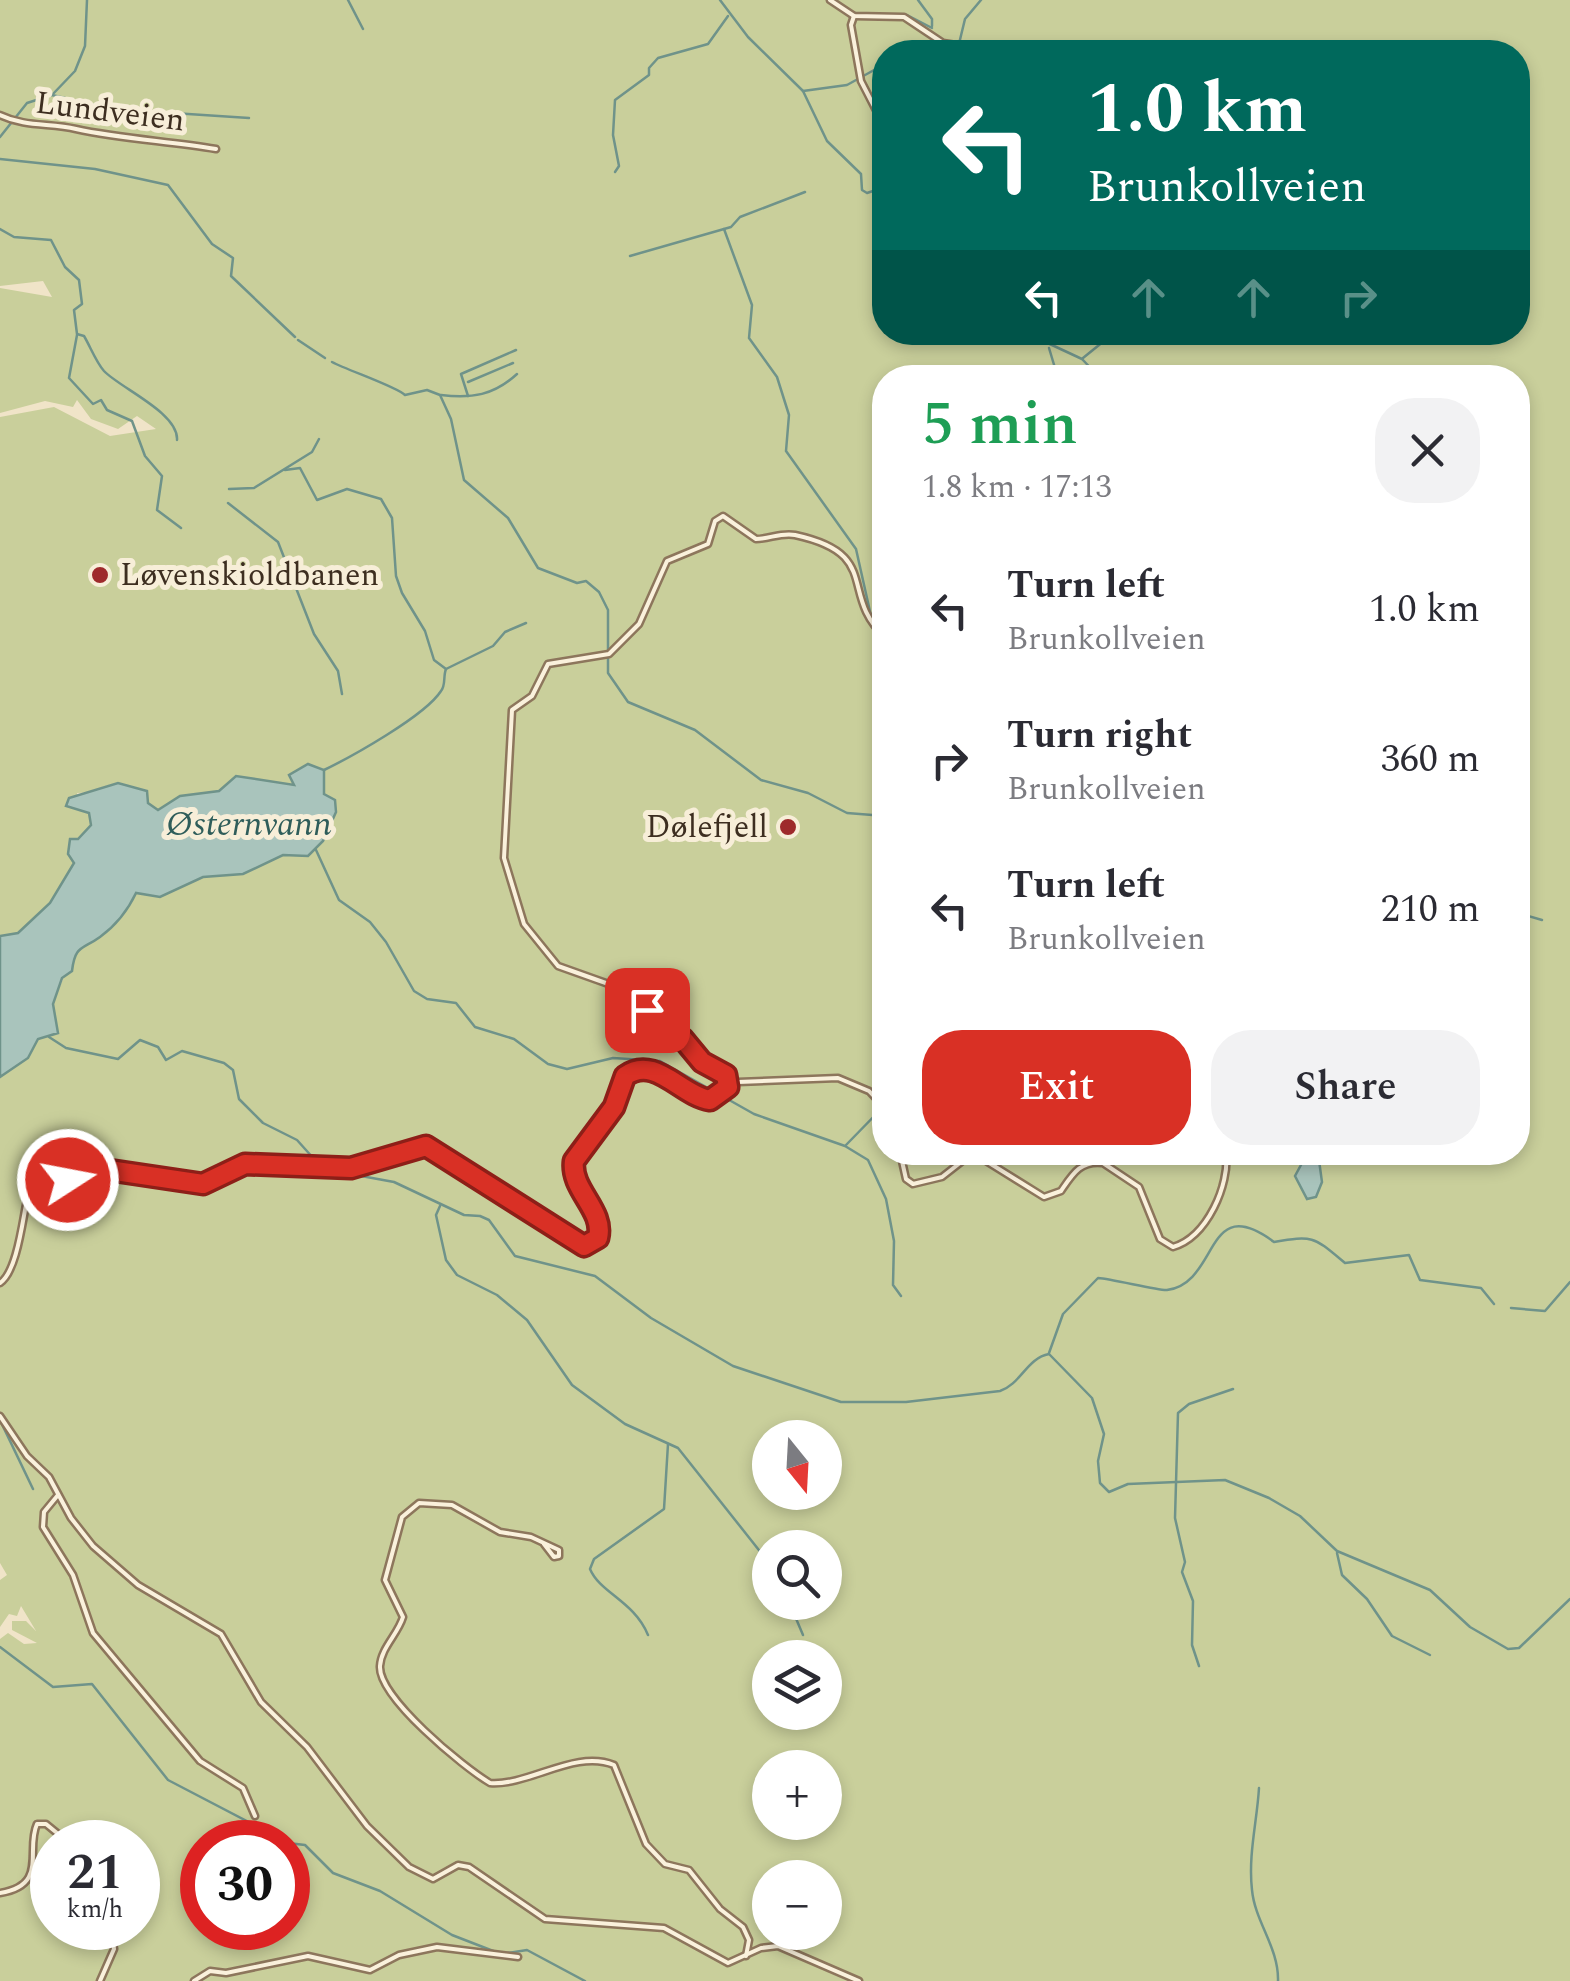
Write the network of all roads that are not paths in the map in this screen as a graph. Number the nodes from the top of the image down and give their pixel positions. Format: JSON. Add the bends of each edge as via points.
{"nodes":[{"id":1,"x":830,"y":0,"type":"edge"},
{"id":2,"x":854,"y":16,"type":"junction"},
{"id":3,"x":938,"y":40,"type":"edge"},
{"id":4,"x":872,"y":102,"type":"edge"},
{"id":5,"x":0,"y":114,"type":"edge"},
{"id":6,"x":216,"y":149,"type":"dead end"},
{"id":7,"x":872,"y":623,"type":"edge"},
{"id":8,"x":728,"y":1087,"type":"junction"},
{"id":9,"x":872,"y":1094,"type":"edge"},
{"id":10,"x":903,"y":1165,"type":"edge"},
{"id":11,"x":958,"y":1165,"type":"edge"},
{"id":12,"x":992,"y":1165,"type":"edge"},
{"id":13,"x":1083,"y":1165,"type":"edge"},
{"id":14,"x":1107,"y":1165,"type":"edge"},
{"id":15,"x":1227,"y":1165,"type":"edge"},
{"id":16,"x":0,"y":1283,"type":"edge"},
{"id":17,"x":0,"y":1416,"type":"edge"},
{"id":18,"x":58,"y":1495,"type":"junction"},
{"id":19,"x":544,"y":1544,"type":"dead end"},
{"id":20,"x":254,"y":1816,"type":"dead end"},
{"id":21,"x":30,"y":1874,"type":"edge"},
{"id":22,"x":0,"y":1893,"type":"edge"},
{"id":23,"x":114,"y":1950,"type":"edge"},
{"id":24,"x":746,"y":1956,"type":"junction"},
{"id":25,"x":518,"y":1957,"type":"dead end"},
{"id":26,"x":100,"y":1981,"type":"edge"},
{"id":27,"x":194,"y":1981,"type":"edge"},
{"id":28,"x":859,"y":1981,"type":"edge"}],
"edges":[{"from":1,"to":2,"type":"street"},
{"from":2,"to":3,"type":"street","via":[[904,17]]},
{"from":2,"to":4,"type":"street","via":[[861,81]]},
{"from":5,"to":6,"type":"street","name":"Lundveien","via":[[23,125]]},
{"from":7,"to":8,"type":"street","via":[[840,549],[795,535],[756,539],[723,516],[708,544],[667,561],[639,624],[608,654],[548,664],[532,696],[512,710],[504,858],[524,924],[558,966],[617,988],[702,1062],[721,1070]]},
{"from":8,"to":9,"type":"street","via":[[838,1078]]},
{"from":8,"to":16,"type":"street","via":[[710,1100],[652,1070],[625,1076],[614,1107],[574,1161],[577,1184],[599,1224],[598,1238],[584,1246],[447,1155],[419,1145],[351,1168],[245,1164],[203,1184],[102,1169],[79,1180],[48,1180],[28,1194],[24,1229]]},
{"from":10,"to":11,"type":"street","via":[[913,1184]]},
{"from":12,"to":13,"type":"street","via":[[1044,1197],[1062,1192]]},
{"from":14,"to":15,"type":"street","via":[[1139,1187],[1160,1240],[1173,1247],[1204,1227]]},
{"from":17,"to":18,"type":"street"},
{"from":18,"to":20,"type":"street","via":[[44,1512],[43,1527],[73,1576],[92,1633],[200,1761],[243,1788]]},
{"from":18,"to":24,"type":"street","via":[[106,1560],[228,1641],[271,1715],[410,1867],[433,1878],[469,1867],[545,1919],[664,1928],[728,1964]]},
{"from":19,"to":24,"type":"street","via":[[500,1532],[452,1505],[411,1507],[402,1516],[385,1580],[403,1618],[380,1662],[384,1685],[449,1752],[490,1782],[569,1766],[614,1766],[646,1844],[665,1864],[689,1870],[743,1927],[750,1945]]},
{"from":21,"to":22,"type":"street","via":[[20,1886]]},
{"from":23,"to":26,"type":"street"},
{"from":24,"to":28,"type":"street","via":[[778,1946]]},
{"from":25,"to":27,"type":"street","via":[[437,1947],[370,1970],[308,1956],[210,1971]]}]}
